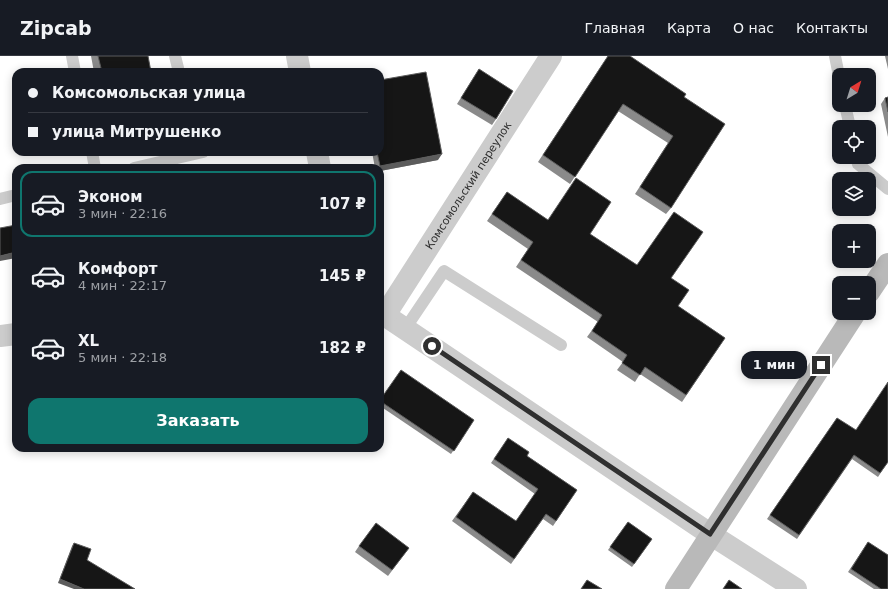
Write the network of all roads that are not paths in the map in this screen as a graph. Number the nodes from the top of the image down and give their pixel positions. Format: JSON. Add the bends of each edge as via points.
{"nodes":[{"id":1,"x":72,"y":56,"type":"edge"},
{"id":2,"x":176,"y":56,"type":"edge"},
{"id":3,"x":297,"y":56,"type":"edge"},
{"id":4,"x":550,"y":56,"type":"edge"},
{"id":5,"x":835,"y":56,"type":"edge"},
{"id":6,"x":74,"y":68,"type":"edge"},
{"id":7,"x":178,"y":68,"type":"edge"},
{"id":8,"x":299,"y":68,"type":"edge"},
{"id":9,"x":837,"y":68,"type":"edge"},
{"id":10,"x":185,"y":156,"type":"edge"},
{"id":11,"x":151,"y":164,"type":"edge"},
{"id":12,"x":858,"y":164,"type":"edge"},
{"id":13,"x":888,"y":189,"type":"edge"},
{"id":14,"x":12,"y":196,"type":"edge"},
{"id":15,"x":0,"y":199,"type":"edge"},
{"id":16,"x":888,"y":264,"type":"edge"},
{"id":17,"x":876,"y":282,"type":"edge"},
{"id":18,"x":384,"y":312,"type":"edge"},
{"id":19,"x":384,"y":315,"type":"edge"},
{"id":20,"x":851,"y":320,"type":"edge"},
{"id":21,"x":405,"y":329,"type":"junction"},
{"id":22,"x":12,"y":334,"type":"edge"},
{"id":23,"x":0,"y":336,"type":"edge"},
{"id":24,"x":561,"y":345,"type":"dead end"},
{"id":25,"x":710,"y":534,"type":"junction"},
{"id":26,"x":676,"y":589,"type":"edge"},
{"id":27,"x":796,"y":589,"type":"edge"}],
"edges":[{"from":1,"to":6,"type":"lane"},
{"from":2,"to":7,"type":"lane"},
{"from":3,"to":8,"type":"street"},
{"from":4,"to":18,"type":"street","name":"Комсомольский переулок"},
{"from":5,"to":9,"type":"lane"},
{"from":10,"to":11,"type":"lane"},
{"from":12,"to":13,"type":"lane"},
{"from":14,"to":15,"type":"lane"},
{"from":16,"to":17,"type":"street"},
{"from":19,"to":21,"type":"street"},
{"from":20,"to":25,"type":"street"},
{"from":21,"to":24,"type":"lane","via":[[444,271]]},
{"from":21,"to":25,"type":"street"},
{"from":22,"to":23,"type":"street"},
{"from":25,"to":26,"type":"street"},
{"from":25,"to":27,"type":"street"}]}
